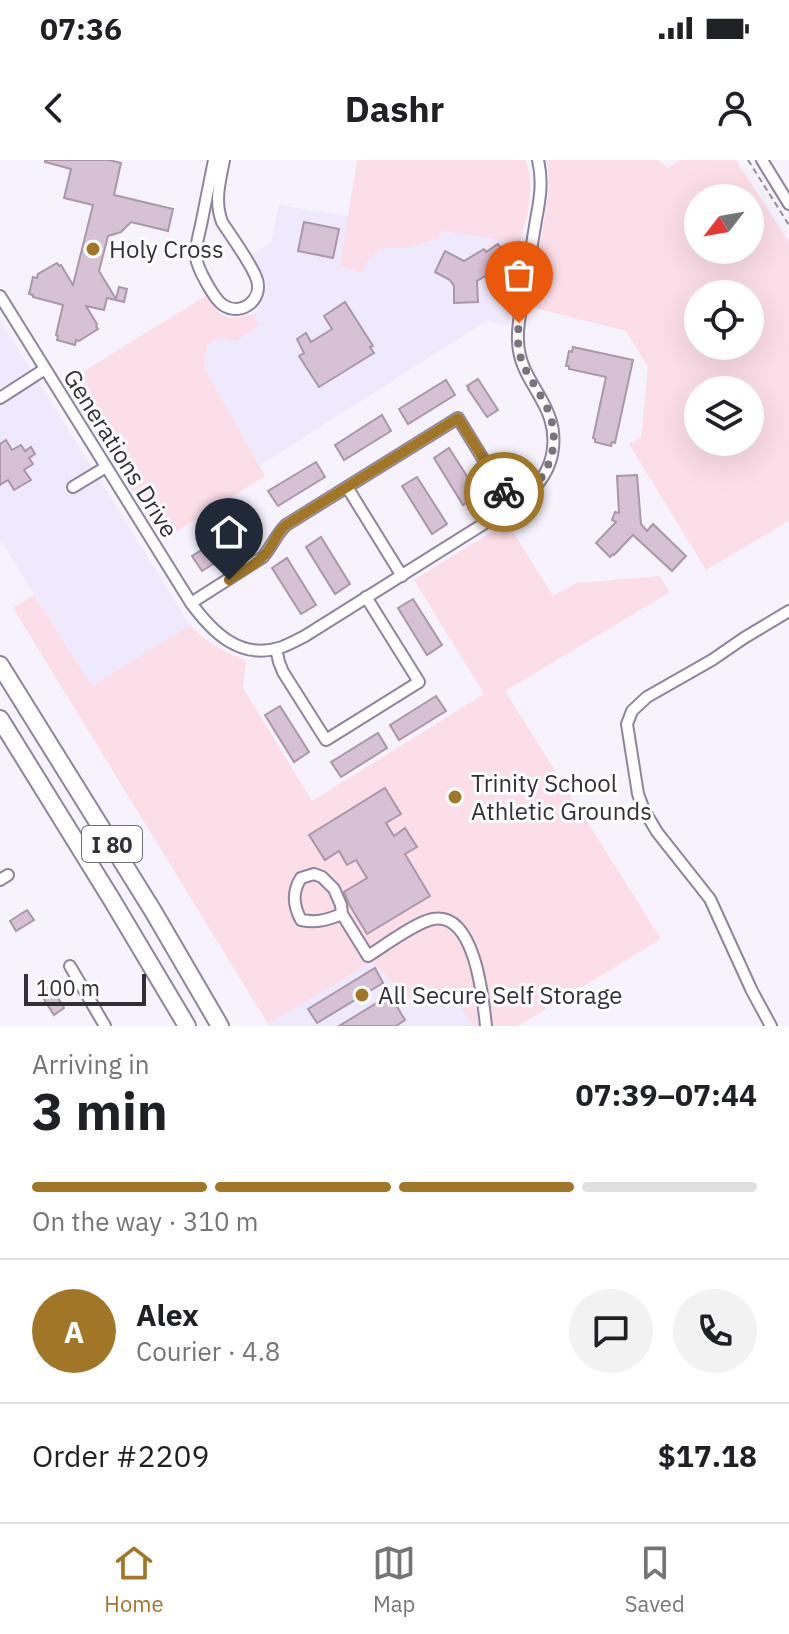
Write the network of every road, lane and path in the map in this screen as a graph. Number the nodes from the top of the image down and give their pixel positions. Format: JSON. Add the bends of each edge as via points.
{"nodes":[{"id":1,"x":214,"y":160,"type":"edge"},
{"id":2,"x":224,"y":160,"type":"edge"},
{"id":3,"x":538,"y":160,"type":"edge"},
{"id":4,"x":748,"y":160,"type":"edge"},
{"id":5,"x":762,"y":160,"type":"edge"},
{"id":6,"x":789,"y":204,"type":"edge"},
{"id":7,"x":789,"y":225,"type":"edge"},
{"id":8,"x":0,"y":296,"type":"edge"},
{"id":9,"x":45,"y":369,"type":"junction"},
{"id":10,"x":0,"y":398,"type":"edge"},
{"id":11,"x":106,"y":467,"type":"junction"},
{"id":12,"x":73,"y":487,"type":"dead end"},
{"id":13,"x":347,"y":487,"type":"junction"},
{"id":14,"x":512,"y":506,"type":"junction"},
{"id":15,"x":402,"y":576,"type":"junction"},
{"id":16,"x":366,"y":597,"type":"junction"},
{"id":17,"x":191,"y":603,"type":"junction"},
{"id":18,"x":789,"y":611,"type":"edge"},
{"id":19,"x":276,"y":649,"type":"junction"},
{"id":20,"x":0,"y":665,"type":"edge"},
{"id":21,"x":0,"y":719,"type":"edge"},
{"id":22,"x":342,"y":914,"type":"junction"},
{"id":23,"x":70,"y":966,"type":"dead end"},
{"id":24,"x":105,"y":1026,"type":"edge"},
{"id":25,"x":187,"y":1026,"type":"edge"},
{"id":26,"x":220,"y":1026,"type":"edge"},
{"id":27,"x":486,"y":1026,"type":"edge"},
{"id":28,"x":771,"y":1026,"type":"edge"}],
"edges":[{"from":1,"to":2,"type":"street","via":[[197,262],[220,302],[238,309],[250,304],[258,288],[219,213]]},
{"from":3,"to":14,"type":"street","via":[[541,193],[517,343],[526,373],[551,417],[553,440],[542,479]]},
{"from":4,"to":7,"type":"path"},
{"from":5,"to":6,"type":"street"},
{"from":8,"to":9,"type":"street","name":"Generations Drive"},
{"from":9,"to":10,"type":"street"},
{"from":9,"to":11,"type":"street","name":"Generations Drive"},
{"from":11,"to":12,"type":"street"},
{"from":11,"to":17,"type":"street","name":"Generations Drive"},
{"from":13,"to":14,"type":"street","via":[[458,418]]},
{"from":13,"to":15,"type":"street"},
{"from":13,"to":17,"type":"street","via":[[286,525],[263,557]]},
{"from":14,"to":15,"type":"street"},
{"from":15,"to":16,"type":"street"},
{"from":16,"to":19,"type":"street"},
{"from":16,"to":19,"type":"street","via":[[419,682],[326,740],[283,672]]},
{"from":17,"to":19,"type":"street","name":"Generations Drive","via":[[212,630],[234,644]]},
{"from":18,"to":28,"type":"street","via":[[647,697],[627,724],[644,810],[710,899]]},
{"from":20,"to":26,"type":"highway","number":"I 80"},
{"from":21,"to":25,"type":"highway","number":"I 80"},
{"from":22,"to":22,"type":"street","via":[[334,889],[322,877],[301,878],[295,888],[301,920],[314,923]]},
{"from":22,"to":27,"type":"street","via":[[368,956],[421,923],[443,919],[457,925],[479,976]]},
{"from":23,"to":24,"type":"street"}]}
